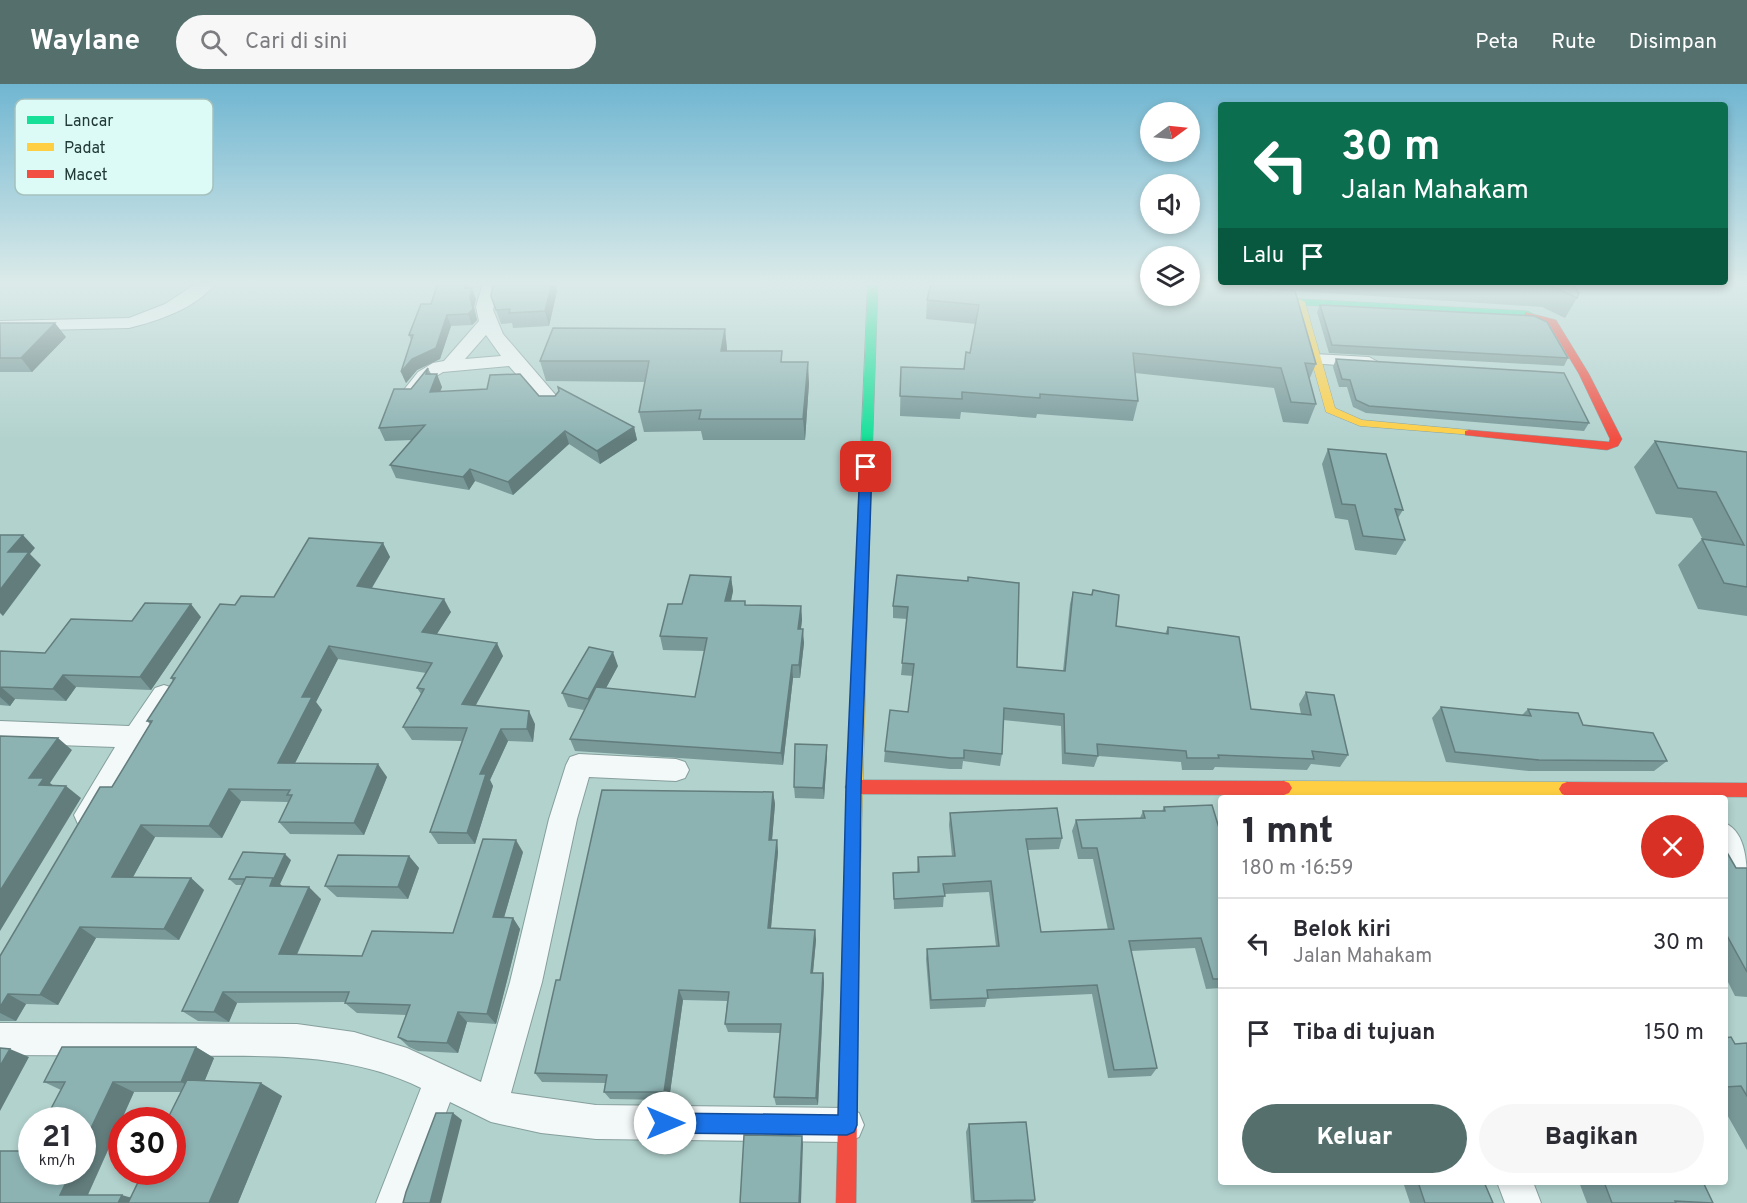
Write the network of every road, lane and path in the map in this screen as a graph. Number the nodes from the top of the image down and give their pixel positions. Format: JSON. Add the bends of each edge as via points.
{"nodes":[{"id":1,"x":476,"y":335,"type":"edge"},
{"id":2,"x":497,"y":335,"type":"edge"},
{"id":3,"x":871,"y":335,"type":"edge"},
{"id":4,"x":1308,"y":335,"type":"edge"},
{"id":5,"x":1561,"y":335,"type":"edge"},
{"id":6,"x":1314,"y":358,"type":"junction"},
{"id":7,"x":516,"y":360,"type":"junction"},
{"id":8,"x":1384,"y":363,"type":"edge"},
{"id":9,"x":451,"y":364,"type":"junction"},
{"id":10,"x":1560,"y":373,"type":"edge"},
{"id":11,"x":1584,"y":374,"type":"junction"},
{"id":12,"x":408,"y":396,"type":"edge"},
{"id":13,"x":552,"y":403,"type":"edge"},
{"id":14,"x":181,"y":670,"type":"edge"},
{"id":15,"x":0,"y":732,"type":"edge"},
{"id":16,"x":137,"y":737,"type":"junction"},
{"id":17,"x":676,"y":770,"type":"dead end"},
{"id":18,"x":853,"y":787,"type":"junction"},
{"id":19,"x":1747,"y":790,"type":"edge"},
{"id":20,"x":1370,"y":794,"type":"edge"},
{"id":21,"x":1702,"y":795,"type":"edge"},
{"id":22,"x":76,"y":835,"type":"edge"},
{"id":23,"x":1728,"y":841,"type":"edge"},
{"id":24,"x":1747,"y":875,"type":"edge"},
{"id":25,"x":0,"y":1039,"type":"edge"},
{"id":26,"x":441,"y":1081,"type":"junction"},
{"id":27,"x":491,"y":1105,"type":"junction"},
{"id":28,"x":847,"y":1125,"type":"junction"},
{"id":29,"x":1516,"y":1185,"type":"edge"},
{"id":30,"x":394,"y":1203,"type":"edge"},
{"id":31,"x":846,"y":1203,"type":"edge"},
{"id":32,"x":1523,"y":1203,"type":"edge"}],
"edges":[{"from":1,"to":9,"type":"street"},
{"from":2,"to":7,"type":"street"},
{"from":3,"to":18,"type":"street"},
{"from":4,"to":6,"type":"street"},
{"from":5,"to":11,"type":"street"},
{"from":6,"to":8,"type":"street"},
{"from":6,"to":11,"type":"street","via":[[1330,410],[1360,423],[1614,444],[1616,439]]},
{"from":7,"to":9,"type":"street"},
{"from":7,"to":13,"type":"street"},
{"from":9,"to":12,"type":"street","via":[[424,376]]},
{"from":10,"to":11,"type":"street"},
{"from":14,"to":16,"type":"street"},
{"from":15,"to":16,"type":"street"},
{"from":16,"to":22,"type":"street"},
{"from":17,"to":27,"type":"street","via":[[579,765],[526,982]]},
{"from":18,"to":20,"type":"street"},
{"from":18,"to":28,"type":"street"},
{"from":19,"to":21,"type":"street"},
{"from":20,"to":21,"type":"street"},
{"from":23,"to":24,"type":"street"},
{"from":25,"to":26,"type":"street","via":[[297,1040],[354,1048],[407,1064]]},
{"from":26,"to":27,"type":"street"},
{"from":26,"to":30,"type":"street"},
{"from":27,"to":28,"type":"street","via":[[596,1122]]},
{"from":28,"to":31,"type":"street"},
{"from":29,"to":32,"type":"street"}]}
